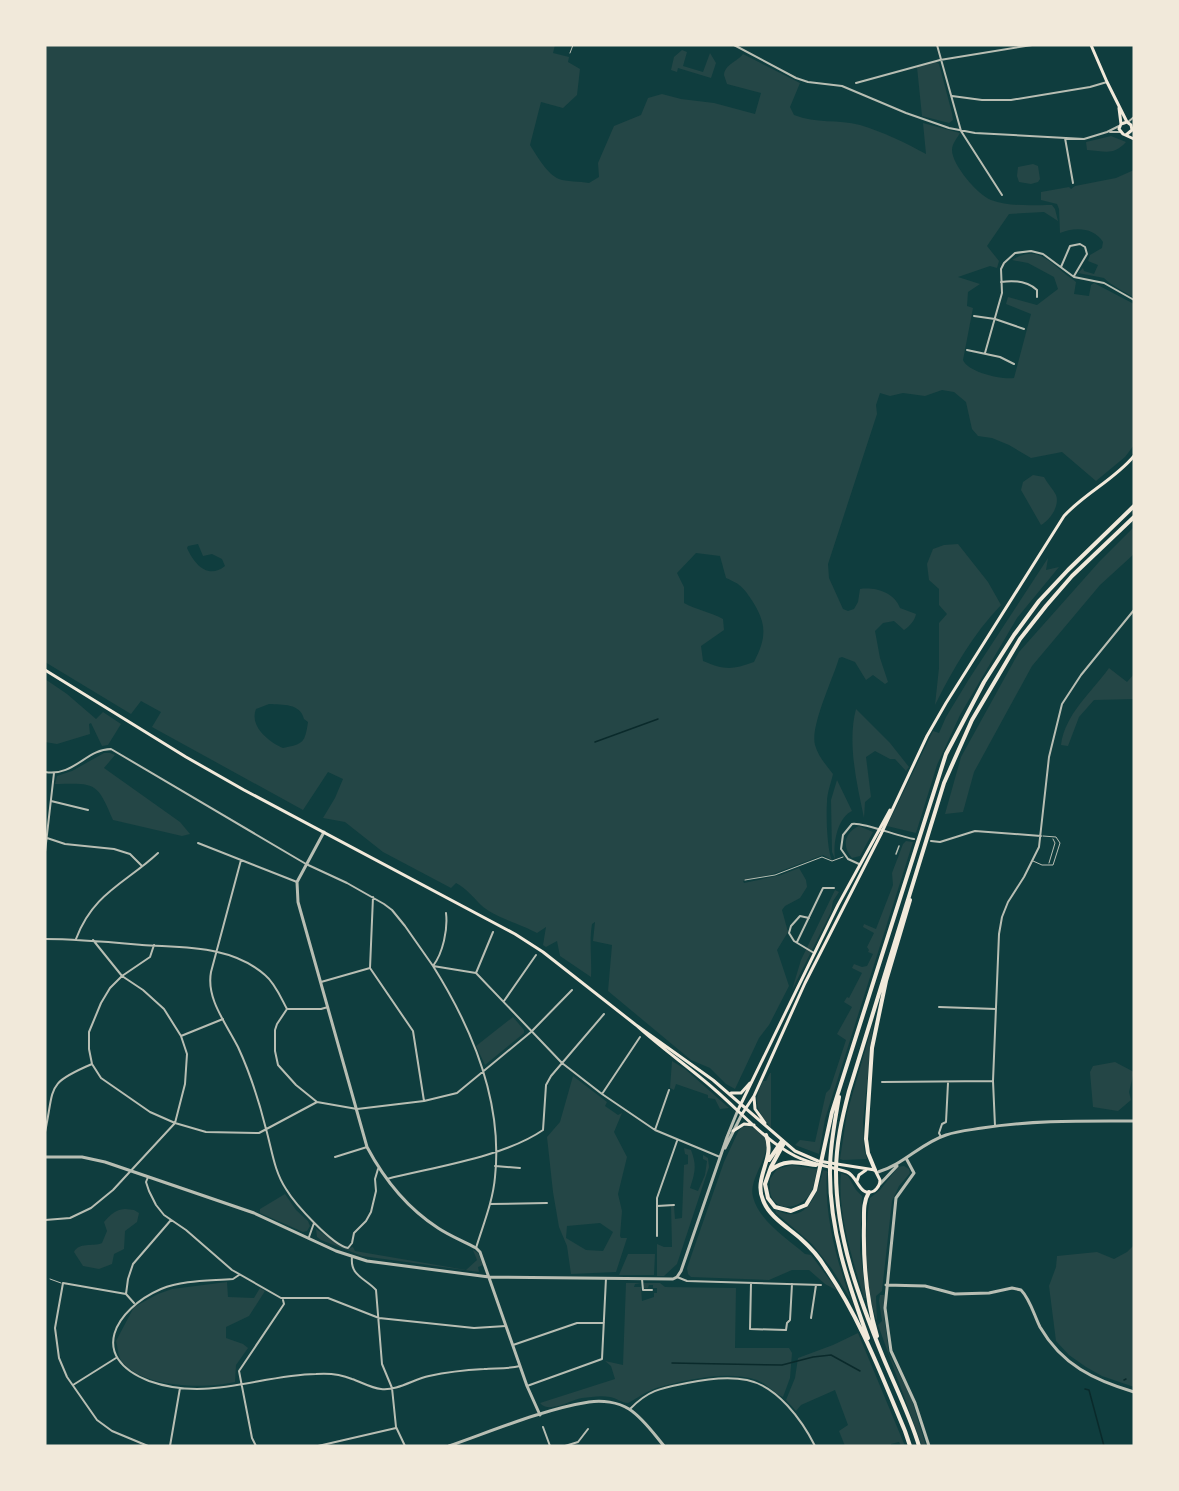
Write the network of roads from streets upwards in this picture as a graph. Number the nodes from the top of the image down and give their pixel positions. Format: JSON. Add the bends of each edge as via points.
{"nodes":[{"id":1,"x":734,"y":45,"type":"edge"},
{"id":2,"x":937,"y":45,"type":"edge"},
{"id":3,"x":1032,"y":45,"type":"edge"},
{"id":4,"x":1091,"y":45,"type":"edge"},
{"id":5,"x":1008,"y":47,"type":"edge"},
{"id":6,"x":940,"y":60,"type":"junction"},
{"id":7,"x":856,"y":82,"type":"dead end"},
{"id":8,"x":1107,"y":82,"type":"junction"},
{"id":9,"x":952,"y":96,"type":"junction"},
{"id":10,"x":1118,"y":104,"type":"junction"},
{"id":11,"x":1134,"y":117,"type":"edge"},
{"id":12,"x":1128,"y":122,"type":"junction"},
{"id":13,"x":1120,"y":125,"type":"junction"},
{"id":14,"x":1133,"y":129,"type":"edge"},
{"id":15,"x":961,"y":131,"type":"junction"},
{"id":16,"x":1107,"y":132,"type":"junction"},
{"id":17,"x":1121,"y":132,"type":"junction"},
{"id":18,"x":1126,"y":135,"type":"junction"},
{"id":19,"x":1065,"y":138,"type":"junction"},
{"id":20,"x":1134,"y":139,"type":"edge"},
{"id":21,"x":1072,"y":183,"type":"dead end"},
{"id":22,"x":1002,"y":195,"type":"dead end"},
{"id":23,"x":1061,"y":267,"type":"junction"},
{"id":24,"x":1074,"y":277,"type":"junction"},
{"id":25,"x":1001,"y":282,"type":"junction"},
{"id":26,"x":1037,"y":297,"type":"dead end"},
{"id":27,"x":1134,"y":300,"type":"edge"},
{"id":28,"x":974,"y":316,"type":"dead end"},
{"id":29,"x":995,"y":319,"type":"junction"},
{"id":30,"x":1024,"y":330,"type":"dead end"},
{"id":31,"x":967,"y":350,"type":"dead end"},
{"id":32,"x":985,"y":353,"type":"junction"},
{"id":33,"x":1014,"y":364,"type":"dead end"},
{"id":34,"x":1134,"y":456,"type":"edge"},
{"id":35,"x":1134,"y":506,"type":"edge"},
{"id":36,"x":1134,"y":517,"type":"edge"},
{"id":37,"x":1134,"y":610,"type":"edge"},
{"id":38,"x":45,"y":670,"type":"edge"},
{"id":39,"x":45,"y":772,"type":"edge"},
{"id":40,"x":54,"y":773,"type":"junction"},
{"id":41,"x":51,"y":801,"type":"junction"},
{"id":42,"x":88,"y":810,"type":"dead end"},
{"id":43,"x":324,"y":832,"type":"junction"},
{"id":44,"x":879,"y":833,"type":"junction"},
{"id":45,"x":928,"y":836,"type":"junction"},
{"id":46,"x":1041,"y":836,"type":"junction"},
{"id":47,"x":47,"y":838,"type":"junction"},
{"id":48,"x":914,"y":839,"type":"dead end"},
{"id":49,"x":931,"y":841,"type":"dead end"},
{"id":50,"x":198,"y":843,"type":"dead end"},
{"id":51,"x":899,"y":846,"type":"dead end"},
{"id":52,"x":45,"y":852,"type":"edge"},
{"id":53,"x":158,"y":853,"type":"dead end"},
{"id":54,"x":896,"y":854,"type":"dead end"},
{"id":55,"x":241,"y":860,"type":"junction"},
{"id":56,"x":306,"y":864,"type":"junction"},
{"id":57,"x":859,"y":864,"type":"junction"},
{"id":58,"x":864,"y":865,"type":"junction"},
{"id":59,"x":142,"y":867,"type":"junction"},
{"id":60,"x":297,"y":882,"type":"junction"},
{"id":61,"x":834,"y":888,"type":"dead end"},
{"id":62,"x":373,"y":897,"type":"junction"},
{"id":63,"x":446,"y":913,"type":"dead end"},
{"id":64,"x":809,"y":918,"type":"junction"},
{"id":65,"x":493,"y":932,"type":"dead end"},
{"id":66,"x":824,"y":932,"type":"junction"},
{"id":67,"x":830,"y":934,"type":"junction"},
{"id":68,"x":45,"y":939,"type":"edge"},
{"id":69,"x":76,"y":939,"type":"junction"},
{"id":70,"x":93,"y":940,"type":"junction"},
{"id":71,"x":797,"y":942,"type":"junction"},
{"id":72,"x":154,"y":945,"type":"junction"},
{"id":73,"x":217,"y":951,"type":"junction"},
{"id":74,"x":814,"y":953,"type":"junction"},
{"id":75,"x":536,"y":955,"type":"dead end"},
{"id":76,"x":433,"y":966,"type":"junction"},
{"id":77,"x":370,"y":968,"type":"junction"},
{"id":78,"x":476,"y":973,"type":"junction"},
{"id":79,"x":122,"y":976,"type":"junction"},
{"id":80,"x":800,"y":981,"type":"junction"},
{"id":81,"x":321,"y":982,"type":"junction"},
{"id":82,"x":805,"y":983,"type":"junction"},
{"id":83,"x":572,"y":990,"type":"dead end"},
{"id":84,"x":504,"y":1001,"type":"junction"},
{"id":85,"x":328,"y":1007,"type":"junction"},
{"id":86,"x":939,"y":1007,"type":"dead end"},
{"id":87,"x":996,"y":1009,"type":"junction"},
{"id":88,"x":287,"y":1010,"type":"junction"},
{"id":89,"x":604,"y":1014,"type":"dead end"},
{"id":90,"x":223,"y":1019,"type":"junction"},
{"id":91,"x":636,"y":1025,"type":"junction"},
{"id":92,"x":531,"y":1032,"type":"junction"},
{"id":93,"x":181,"y":1036,"type":"junction"},
{"id":94,"x":640,"y":1037,"type":"dead end"},
{"id":95,"x":762,"y":1060,"type":"junction"},
{"id":96,"x":562,"y":1063,"type":"junction"},
{"id":97,"x":769,"y":1063,"type":"junction"},
{"id":98,"x":92,"y":1064,"type":"junction"},
{"id":99,"x":483,"y":1071,"type":"junction"},
{"id":100,"x":754,"y":1078,"type":"junction"},
{"id":101,"x":993,"y":1081,"type":"junction"},
{"id":102,"x":882,"y":1082,"type":"dead end"},
{"id":103,"x":948,"y":1082,"type":"junction"},
{"id":104,"x":840,"y":1087,"type":"junction"},
{"id":105,"x":669,"y":1090,"type":"dead end"},
{"id":106,"x":729,"y":1093,"type":"junction"},
{"id":107,"x":602,"y":1095,"type":"junction"},
{"id":108,"x":754,"y":1096,"type":"junction"},
{"id":109,"x":424,"y":1101,"type":"junction"},
{"id":110,"x":317,"y":1102,"type":"junction"},
{"id":111,"x":742,"y":1104,"type":"junction"},
{"id":112,"x":746,"y":1108,"type":"junction"},
{"id":113,"x":357,"y":1109,"type":"junction"},
{"id":114,"x":738,"y":1110,"type":"junction"},
{"id":115,"x":742,"y":1114,"type":"junction"},
{"id":116,"x":1134,"y":1121,"type":"edge"},
{"id":117,"x":174,"y":1124,"type":"junction"},
{"id":118,"x":755,"y":1126,"type":"junction"},
{"id":119,"x":995,"y":1126,"type":"junction"},
{"id":120,"x":266,"y":1129,"type":"junction"},
{"id":121,"x":654,"y":1130,"type":"junction"},
{"id":122,"x":733,"y":1131,"type":"junction"},
{"id":123,"x":45,"y":1132,"type":"edge"},
{"id":124,"x":771,"y":1132,"type":"junction"},
{"id":125,"x":766,"y":1135,"type":"junction"},
{"id":126,"x":941,"y":1137,"type":"junction"},
{"id":127,"x":677,"y":1141,"type":"junction"},
{"id":128,"x":782,"y":1144,"type":"junction"},
{"id":129,"x":367,"y":1147,"type":"junction"},
{"id":130,"x":495,"y":1151,"type":"junction"},
{"id":131,"x":45,"y":1157,"type":"edge"},
{"id":132,"x":335,"y":1157,"type":"dead end"},
{"id":133,"x":720,"y":1157,"type":"junction"},
{"id":134,"x":906,"y":1158,"type":"junction"},
{"id":135,"x":901,"y":1162,"type":"junction"},
{"id":136,"x":765,"y":1165,"type":"junction"},
{"id":137,"x":495,"y":1166,"type":"junction"},
{"id":138,"x":818,"y":1167,"type":"junction"},
{"id":139,"x":520,"y":1168,"type":"dead end"},
{"id":140,"x":378,"y":1169,"type":"junction"},
{"id":141,"x":867,"y":1169,"type":"junction"},
{"id":142,"x":132,"y":1170,"type":"junction"},
{"id":143,"x":877,"y":1171,"type":"junction"},
{"id":144,"x":767,"y":1176,"type":"junction"},
{"id":145,"x":148,"y":1177,"type":"junction"},
{"id":146,"x":387,"y":1179,"type":"junction"},
{"id":147,"x":857,"y":1182,"type":"junction"},
{"id":148,"x":880,"y":1184,"type":"junction"},
{"id":149,"x":869,"y":1192,"type":"junction"},
{"id":150,"x":547,"y":1203,"type":"dead end"},
{"id":151,"x":490,"y":1204,"type":"junction"},
{"id":152,"x":674,"y":1205,"type":"dead end"},
{"id":153,"x":657,"y":1206,"type":"junction"},
{"id":154,"x":45,"y":1220,"type":"edge"},
{"id":155,"x":171,"y":1220,"type":"junction"},
{"id":156,"x":314,"y":1223,"type":"junction"},
{"id":157,"x":657,"y":1236,"type":"dead end"},
{"id":158,"x":308,"y":1238,"type":"junction"},
{"id":159,"x":476,"y":1248,"type":"junction"},
{"id":160,"x":352,"y":1257,"type":"junction"},
{"id":161,"x":239,"y":1275,"type":"junction"},
{"id":162,"x":489,"y":1277,"type":"junction"},
{"id":163,"x":677,"y":1277,"type":"junction"},
{"id":164,"x":606,"y":1278,"type":"junction"},
{"id":165,"x":642,"y":1280,"type":"junction"},
{"id":166,"x":752,"y":1283,"type":"junction"},
{"id":167,"x":792,"y":1284,"type":"junction"},
{"id":168,"x":816,"y":1285,"type":"junction"},
{"id":169,"x":821,"y":1285,"type":"dead end"},
{"id":170,"x":886,"y":1285,"type":"junction"},
{"id":171,"x":652,"y":1290,"type":"dead end"},
{"id":172,"x":126,"y":1294,"type":"junction"},
{"id":173,"x":283,"y":1299,"type":"junction"},
{"id":174,"x":135,"y":1304,"type":"junction"},
{"id":175,"x":379,"y":1318,"type":"junction"},
{"id":176,"x":811,"y":1318,"type":"dead end"},
{"id":177,"x":604,"y":1323,"type":"junction"},
{"id":178,"x":506,"y":1326,"type":"junction"},
{"id":179,"x":513,"y":1345,"type":"junction"},
{"id":180,"x":117,"y":1358,"type":"junction"},
{"id":181,"x":520,"y":1366,"type":"junction"},
{"id":182,"x":878,"y":1367,"type":"junction"},
{"id":183,"x":73,"y":1384,"type":"junction"},
{"id":184,"x":241,"y":1386,"type":"junction"},
{"id":185,"x":527,"y":1386,"type":"junction"},
{"id":186,"x":180,"y":1388,"type":"junction"},
{"id":187,"x":392,"y":1388,"type":"junction"},
{"id":188,"x":1134,"y":1392,"type":"edge"},
{"id":189,"x":904,"y":1407,"type":"junction"},
{"id":190,"x":630,"y":1409,"type":"junction"},
{"id":191,"x":540,"y":1415,"type":"junction"},
{"id":192,"x":543,"y":1427,"type":"dead end"},
{"id":193,"x":396,"y":1428,"type":"junction"},
{"id":194,"x":588,"y":1429,"type":"dead end"},
{"id":195,"x":148,"y":1446,"type":"edge"},
{"id":196,"x":170,"y":1446,"type":"edge"},
{"id":197,"x":256,"y":1446,"type":"edge"},
{"id":198,"x":318,"y":1446,"type":"edge"},
{"id":199,"x":405,"y":1446,"type":"edge"},
{"id":200,"x":449,"y":1446,"type":"edge"},
{"id":201,"x":550,"y":1446,"type":"edge"},
{"id":202,"x":565,"y":1446,"type":"edge"},
{"id":203,"x":664,"y":1446,"type":"edge"},
{"id":204,"x":815,"y":1446,"type":"edge"},
{"id":205,"x":910,"y":1446,"type":"edge"},
{"id":206,"x":919,"y":1446,"type":"edge"},
{"id":207,"x":929,"y":1446,"type":"edge"}],
"edges":[{"from":1,"to":15,"type":"street","via":[[796,78],[842,86]]},
{"from":2,"to":6,"type":"street"},
{"from":3,"to":5,"type":"street"},
{"from":4,"to":8,"type":"main road"},
{"from":5,"to":6,"type":"street"},
{"from":6,"to":7,"type":"street"},
{"from":6,"to":9,"type":"street"},
{"from":8,"to":9,"type":"street","via":[[1011,100]]},
{"from":8,"to":10,"type":"main road"},
{"from":9,"to":15,"type":"street"},
{"from":10,"to":12,"type":"main road"},
{"from":10,"to":13,"type":"main road"},
{"from":11,"to":12,"type":"street"},
{"from":12,"to":13,"type":"main road"},
{"from":12,"to":14,"type":"main road"},
{"from":13,"to":16,"type":"street"},
{"from":13,"to":17,"type":"main road"},
{"from":14,"to":18,"type":"main road"},
{"from":15,"to":19,"type":"street"},
{"from":15,"to":22,"type":"street"},
{"from":16,"to":17,"type":"street"},
{"from":16,"to":19,"type":"street","via":[[1084,139]]},
{"from":17,"to":18,"type":"main road"},
{"from":18,"to":20,"type":"main road"},
{"from":19,"to":21,"type":"street"},
{"from":23,"to":24,"type":"street"},
{"from":23,"to":24,"type":"street","via":[[1070,246],[1085,247],[1087,254]]},
{"from":23,"to":25,"type":"street","via":[[1038,252],[1015,253],[1001,269]]},
{"from":24,"to":27,"type":"street","via":[[1104,283]]},
{"from":25,"to":26,"type":"street","via":[[1014,280],[1031,285],[1037,290]]},
{"from":25,"to":29,"type":"street"},
{"from":28,"to":29,"type":"street"},
{"from":29,"to":30,"type":"street"},
{"from":29,"to":32,"type":"street"},
{"from":31,"to":32,"type":"street"},
{"from":32,"to":33,"type":"street"},
{"from":34,"to":44,"type":"main road","via":[[1064,516],[946,703]]},
{"from":35,"to":104,"type":"highway","via":[[1039,601],[984,682],[946,754]]},
{"from":36,"to":45,"type":"highway","via":[[1072,576],[1020,639],[972,720],[944,783]]},
{"from":37,"to":46,"type":"street","via":[[1062,704],[1049,757]]},
{"from":38,"to":43,"type":"main road","via":[[186,757]]},
{"from":39,"to":40,"type":"street"},
{"from":40,"to":41,"type":"street"},
{"from":40,"to":56,"type":"street","via":[[111,749]]},
{"from":41,"to":42,"type":"street"},
{"from":41,"to":47,"type":"street"},
{"from":43,"to":56,"type":"street"},
{"from":43,"to":91,"type":"main road","via":[[515,934],[552,958]]},
{"from":44,"to":57,"type":"main road"},
{"from":44,"to":58,"type":"main road"},
{"from":45,"to":143,"type":"highway","via":[[886,981],[872,1048],[866,1139]]},
{"from":45,"to":189,"type":"highway","via":[[849,1091],[840,1128],[836,1173],[841,1223],[854,1279]]},
{"from":46,"to":49,"type":"street","via":[[975,831]]},
{"from":46,"to":87,"type":"street","via":[[1033,861],[1002,917]]},
{"from":47,"to":52,"type":"street"},
{"from":47,"to":59,"type":"street","via":[[65,844],[114,849],[130,854]]},
{"from":48,"to":57,"type":"street","via":[[852,824],[843,835],[840,849],[844,856]]},
{"from":50,"to":55,"type":"street"},
{"from":51,"to":54,"type":"street"},
{"from":53,"to":59,"type":"street"},
{"from":55,"to":60,"type":"street"},
{"from":55,"to":73,"type":"street"},
{"from":56,"to":60,"type":"street"},
{"from":56,"to":62,"type":"street"},
{"from":57,"to":58,"type":"main road"},
{"from":57,"to":66,"type":"main road"},
{"from":58,"to":67,"type":"main road"},
{"from":59,"to":69,"type":"street","via":[[103,895]]},
{"from":60,"to":81,"type":"street","via":[[298,902]]},
{"from":61,"to":64,"type":"street","via":[[823,888]]},
{"from":62,"to":76,"type":"street","via":[[392,910]]},
{"from":62,"to":77,"type":"street"},
{"from":63,"to":76,"type":"street","via":[[438,960]]},
{"from":64,"to":71,"type":"street"},
{"from":64,"to":71,"type":"street","via":[[800,916],[791,926],[789,933]]},
{"from":65,"to":78,"type":"street"},
{"from":66,"to":67,"type":"main road"},
{"from":66,"to":74,"type":"main road"},
{"from":67,"to":82,"type":"main road"},
{"from":68,"to":69,"type":"street"},
{"from":69,"to":70,"type":"street"},
{"from":70,"to":72,"type":"street"},
{"from":70,"to":79,"type":"street"},
{"from":71,"to":74,"type":"street"},
{"from":72,"to":73,"type":"street"},
{"from":72,"to":79,"type":"street","via":[[150,957]]},
{"from":73,"to":88,"type":"street","via":[[262,972]]},
{"from":73,"to":90,"type":"street","via":[[210,987]]},
{"from":74,"to":80,"type":"main road"},
{"from":75,"to":84,"type":"street"},
{"from":76,"to":78,"type":"street"},
{"from":76,"to":99,"type":"street","via":[[454,1002]]},
{"from":77,"to":81,"type":"street"},
{"from":77,"to":109,"type":"street","via":[[413,1031]]},
{"from":78,"to":84,"type":"street"},
{"from":79,"to":93,"type":"street","via":[[164,1009]]},
{"from":79,"to":98,"type":"street","via":[[101,1003],[89,1032]]},
{"from":80,"to":82,"type":"main road"},
{"from":80,"to":95,"type":"main road"},
{"from":81,"to":85,"type":"street"},
{"from":82,"to":97,"type":"main road"},
{"from":83,"to":92,"type":"street"},
{"from":84,"to":92,"type":"street"},
{"from":85,"to":88,"type":"street"},
{"from":85,"to":113,"type":"street"},
{"from":86,"to":87,"type":"street"},
{"from":87,"to":101,"type":"street"},
{"from":88,"to":110,"type":"street","via":[[275,1030],[278,1065]]},
{"from":89,"to":96,"type":"street"},
{"from":90,"to":93,"type":"street"},
{"from":90,"to":120,"type":"street","via":[[248,1071]]},
{"from":91,"to":106,"type":"main road"},
{"from":91,"to":114,"type":"main road"},
{"from":92,"to":96,"type":"street"},
{"from":92,"to":99,"type":"street"},
{"from":93,"to":117,"type":"street","via":[[187,1054],[185,1084]]},
{"from":94,"to":107,"type":"street"},
{"from":95,"to":97,"type":"main road"},
{"from":95,"to":100,"type":"main road"},
{"from":96,"to":107,"type":"street"},
{"from":96,"to":130,"type":"street","via":[[546,1085],[543,1130]]},
{"from":97,"to":108,"type":"main road"},
{"from":98,"to":117,"type":"street","via":[[115,1089]]},
{"from":98,"to":123,"type":"street","via":[[67,1075],[53,1087]]},
{"from":99,"to":109,"type":"street","via":[[457,1093]]},
{"from":99,"to":130,"type":"street","via":[[495,1126]]},
{"from":100,"to":106,"type":"main road","via":[[741,1093]]},
{"from":100,"to":111,"type":"main road"},
{"from":101,"to":103,"type":"street"},
{"from":101,"to":119,"type":"street"},
{"from":102,"to":103,"type":"street"},
{"from":103,"to":126,"type":"street","via":[[946,1122],[939,1133]]},
{"from":104,"to":138,"type":"highway"},
{"from":104,"to":182,"type":"highway","via":[[830,1154],[832,1208],[843,1269]]},
{"from":105,"to":121,"type":"street"},
{"from":106,"to":111,"type":"main road"},
{"from":107,"to":121,"type":"street"},
{"from":108,"to":112,"type":"main road"},
{"from":108,"to":124,"type":"main road","via":[[755,1109]]},
{"from":109,"to":113,"type":"street"},
{"from":110,"to":113,"type":"street"},
{"from":110,"to":120,"type":"street"},
{"from":111,"to":112,"type":"main road"},
{"from":111,"to":114,"type":"main road"},
{"from":112,"to":115,"type":"main road"},
{"from":112,"to":124,"type":"main road"},
{"from":113,"to":129,"type":"street"},
{"from":114,"to":115,"type":"main road"},
{"from":114,"to":133,"type":"street"},
{"from":115,"to":118,"type":"main road"},
{"from":115,"to":122,"type":"street"},
{"from":116,"to":119,"type":"street","via":[[1048,1121]]},
{"from":117,"to":120,"type":"street","via":[[206,1131],[255,1133]]},
{"from":117,"to":142,"type":"street"},
{"from":118,"to":122,"type":"main road","via":[[744,1124]]},
{"from":118,"to":125,"type":"main road"},
{"from":119,"to":126,"type":"street"},
{"from":120,"to":156,"type":"street","via":[[281,1181]]},
{"from":121,"to":127,"type":"street"},
{"from":122,"to":133,"type":"street"},
{"from":124,"to":128,"type":"main road"},
{"from":125,"to":128,"type":"main road"},
{"from":125,"to":136,"type":"highway","via":[[770,1149]]},
{"from":126,"to":134,"type":"street"},
{"from":127,"to":133,"type":"street"},
{"from":127,"to":153,"type":"street"},
{"from":128,"to":136,"type":"highway"},
{"from":128,"to":138,"type":"main road","via":[[792,1155]]},
{"from":128,"to":141,"type":"main road","via":[[805,1157]]},
{"from":128,"to":144,"type":"highway"},
{"from":129,"to":132,"type":"street"},
{"from":129,"to":140,"type":"street"},
{"from":130,"to":137,"type":"street"},
{"from":130,"to":146,"type":"street"},
{"from":131,"to":142,"type":"street","via":[[82,1157]]},
{"from":133,"to":163,"type":"street"},
{"from":134,"to":135,"type":"street"},
{"from":134,"to":170,"type":"street","via":[[914,1173],[896,1198]]},
{"from":135,"to":143,"type":"street"},
{"from":135,"to":148,"type":"street"},
{"from":136,"to":182,"type":"highway","via":[[759,1188],[766,1207],[824,1265],[854,1312]]},
{"from":137,"to":139,"type":"street"},
{"from":137,"to":151,"type":"street"},
{"from":138,"to":144,"type":"highway","via":[[787,1162]]},
{"from":138,"to":144,"type":"highway","via":[[811,1198],[791,1211],[775,1207],[768,1198]]},
{"from":138,"to":147,"type":"main road","via":[[848,1172]]},
{"from":140,"to":146,"type":"street"},
{"from":140,"to":156,"type":"street","via":[[371,1212],[354,1233],[348,1248]]},
{"from":141,"to":143,"type":"main road"},
{"from":141,"to":147,"type":"main road"},
{"from":142,"to":145,"type":"street"},
{"from":142,"to":154,"type":"street","via":[[91,1208],[70,1218]]},
{"from":143,"to":148,"type":"main road"},
{"from":145,"to":155,"type":"street","via":[[146,1182],[156,1205]]},
{"from":145,"to":158,"type":"street","via":[[254,1213]]},
{"from":146,"to":159,"type":"street","via":[[427,1220]]},
{"from":147,"to":149,"type":"main road"},
{"from":148,"to":149,"type":"main road"},
{"from":149,"to":189,"type":"highway","via":[[865,1203],[863,1265],[868,1301]]},
{"from":150,"to":151,"type":"street"},
{"from":151,"to":159,"type":"street"},
{"from":152,"to":153,"type":"street"},
{"from":153,"to":157,"type":"street"},
{"from":155,"to":161,"type":"street"},
{"from":155,"to":172,"type":"street","via":[[133,1264]]},
{"from":156,"to":158,"type":"street"},
{"from":158,"to":160,"type":"street"},
{"from":159,"to":162,"type":"street"},
{"from":160,"to":162,"type":"street"},
{"from":160,"to":175,"type":"street","via":[[355,1273],[376,1290]]},
{"from":161,"to":173,"type":"street"},
{"from":161,"to":174,"type":"street","via":[[168,1287]]},
{"from":162,"to":164,"type":"street"},
{"from":162,"to":178,"type":"street"},
{"from":163,"to":165,"type":"street"},
{"from":163,"to":166,"type":"street","via":[[687,1281]]},
{"from":164,"to":165,"type":"street"},
{"from":164,"to":177,"type":"street"},
{"from":165,"to":171,"type":"street","via":[[643,1290]]},
{"from":166,"to":167,"type":"street"},
{"from":166,"to":167,"type":"street","via":[[750,1329],[786,1330]]},
{"from":167,"to":168,"type":"street"},
{"from":168,"to":169,"type":"street"},
{"from":168,"to":176,"type":"street"},
{"from":170,"to":188,"type":"street","via":[[925,1286],[955,1294],[1021,1290],[1042,1331],[1066,1359],[1091,1377]]},
{"from":170,"to":207,"type":"street","via":[[891,1351]]},
{"from":172,"to":174,"type":"street"},
{"from":172,"to":183,"type":"street","via":[[63,1283],[56,1339],[59,1358]]},
{"from":173,"to":175,"type":"street","via":[[328,1298]]},
{"from":173,"to":184,"type":"street","via":[[284,1304],[239,1371]]},
{"from":174,"to":180,"type":"street","via":[[114,1334],[112,1347]]},
{"from":175,"to":178,"type":"street","via":[[474,1328]]},
{"from":175,"to":187,"type":"street","via":[[382,1364]]},
{"from":177,"to":179,"type":"street","via":[[577,1323]]},
{"from":177,"to":185,"type":"street","via":[[602,1359]]},
{"from":178,"to":179,"type":"street"},
{"from":179,"to":181,"type":"street"},
{"from":180,"to":183,"type":"street"},
{"from":180,"to":186,"type":"street","via":[[149,1381]]},
{"from":181,"to":185,"type":"street"},
{"from":181,"to":187,"type":"street","via":[[442,1373]]},
{"from":182,"to":205,"type":"highway"},
{"from":183,"to":195,"type":"street","via":[[98,1420],[112,1431]]},
{"from":184,"to":186,"type":"street"},
{"from":184,"to":187,"type":"street","via":[[323,1374],[379,1389]]},
{"from":184,"to":197,"type":"street"},
{"from":185,"to":191,"type":"street"},
{"from":186,"to":196,"type":"street"},
{"from":187,"to":193,"type":"street"},
{"from":189,"to":206,"type":"highway"},
{"from":190,"to":191,"type":"street","via":[[615,1403],[591,1402]]},
{"from":190,"to":203,"type":"street"},
{"from":190,"to":204,"type":"street","via":[[644,1395],[670,1386],[716,1379],[746,1380],[776,1395]]},
{"from":191,"to":200,"type":"street"},
{"from":192,"to":201,"type":"street"},
{"from":193,"to":198,"type":"street"},
{"from":193,"to":199,"type":"street"},
{"from":194,"to":202,"type":"street","via":[[578,1442]]}]}
